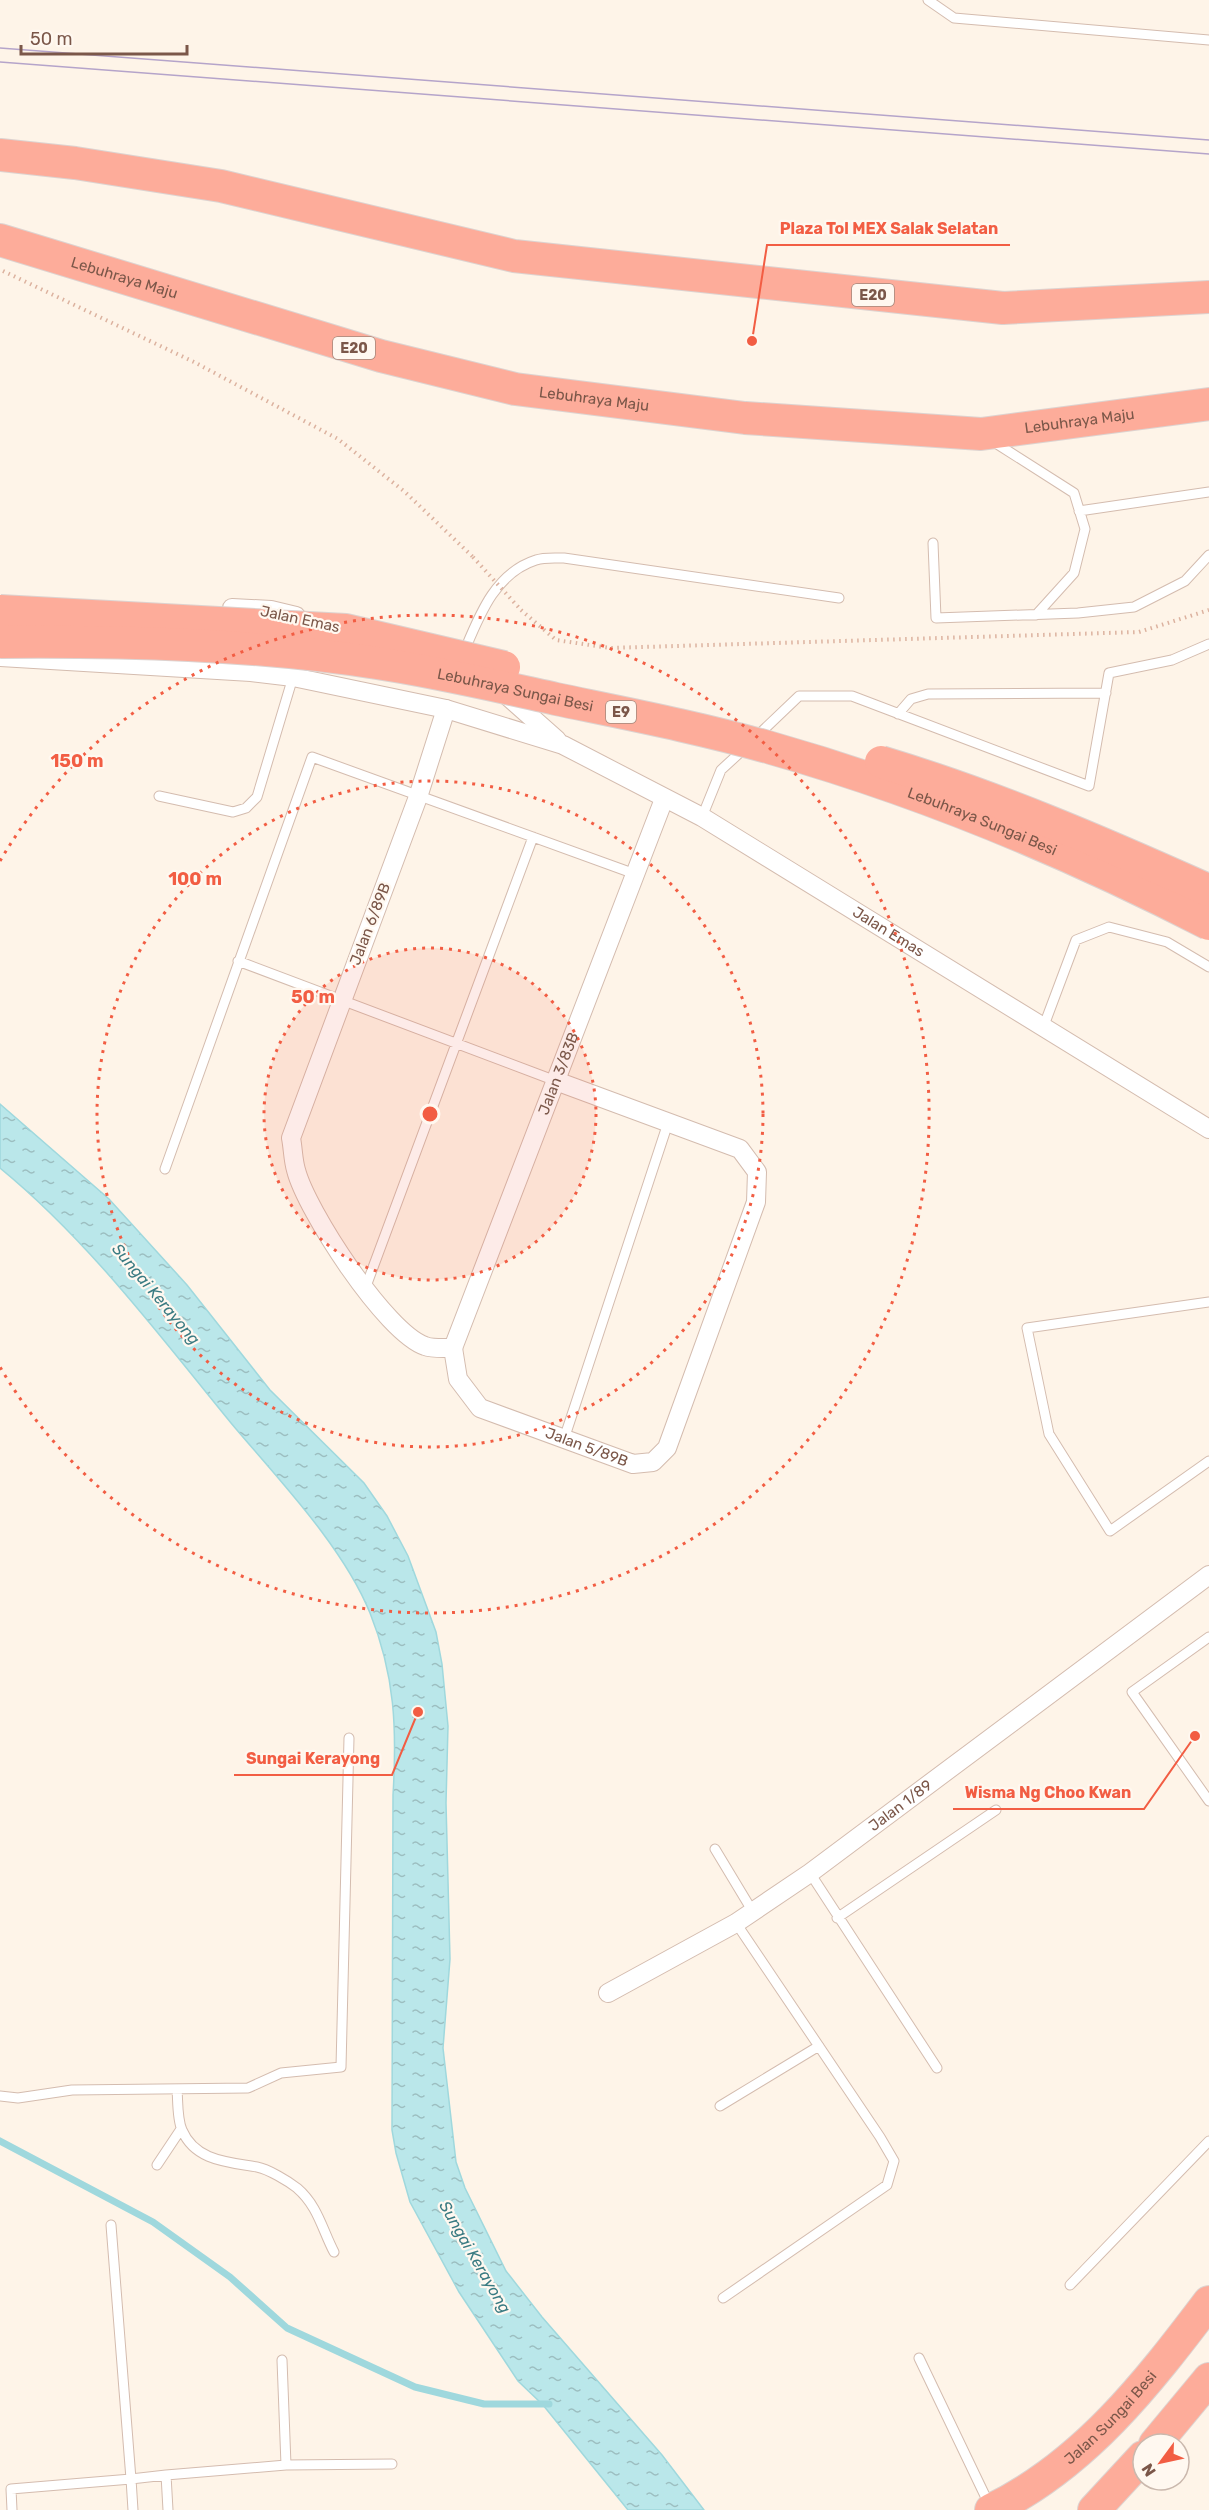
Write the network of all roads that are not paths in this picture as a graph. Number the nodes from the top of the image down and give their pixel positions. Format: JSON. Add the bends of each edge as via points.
{"nodes":[{"id":1,"x":928,"y":0,"type":"edge"},
{"id":2,"x":1209,"y":40,"type":"edge"},
{"id":3,"x":0,"y":155,"type":"edge"},
{"id":4,"x":0,"y":240,"type":"edge"},
{"id":5,"x":1209,"y":297,"type":"edge"},
{"id":6,"x":1209,"y":404,"type":"edge"},
{"id":7,"x":981,"y":434,"type":"junction"},
{"id":8,"x":1209,"y":492,"type":"edge"},
{"id":9,"x":1079,"y":512,"type":"junction"},
{"id":10,"x":933,"y":543,"type":"dead end"},
{"id":11,"x":1209,"y":555,"type":"edge"},
{"id":12,"x":839,"y":598,"type":"dead end"},
{"id":13,"x":0,"y":600,"type":"edge"},
{"id":14,"x":0,"y":610,"type":"edge"},
{"id":15,"x":1036,"y":615,"type":"junction"},
{"id":16,"x":0,"y":642,"type":"edge"},
{"id":17,"x":1209,"y":644,"type":"edge"},
{"id":18,"x":0,"y":657,"type":"edge"},
{"id":19,"x":462,"y":657,"type":"junction"},
{"id":20,"x":293,"y":677,"type":"junction"},
{"id":21,"x":452,"y":688,"type":"dead end"},
{"id":22,"x":1106,"y":693,"type":"junction"},
{"id":23,"x":447,"y":704,"type":"junction"},
{"id":24,"x":898,"y":714,"type":"junction"},
{"id":25,"x":563,"y":745,"type":"junction"},
{"id":26,"x":159,"y":796,"type":"dead end"},
{"id":27,"x":418,"y":797,"type":"junction"},
{"id":28,"x":664,"y":799,"type":"junction"},
{"id":29,"x":702,"y":817,"type":"junction"},
{"id":30,"x":533,"y":837,"type":"junction"},
{"id":31,"x":635,"y":874,"type":"junction"},
{"id":32,"x":1209,"y":890,"type":"edge"},
{"id":33,"x":1209,"y":924,"type":"edge"},
{"id":34,"x":238,"y":961,"type":"junction"},
{"id":35,"x":1209,"y":967,"type":"edge"},
{"id":36,"x":342,"y":1000,"type":"junction"},
{"id":37,"x":1043,"y":1028,"type":"junction"},
{"id":38,"x":457,"y":1044,"type":"junction"},
{"id":39,"x":556,"y":1081,"type":"junction"},
{"id":40,"x":668,"y":1123,"type":"junction"},
{"id":41,"x":1209,"y":1129,"type":"edge"},
{"id":42,"x":165,"y":1169,"type":"dead end"},
{"id":43,"x":365,"y":1289,"type":"junction"},
{"id":44,"x":1209,"y":1302,"type":"edge"},
{"id":45,"x":453,"y":1348,"type":"junction"},
{"id":46,"x":564,"y":1439,"type":"junction"},
{"id":47,"x":1209,"y":1461,"type":"edge"},
{"id":48,"x":1209,"y":1575,"type":"edge"},
{"id":49,"x":1209,"y":1637,"type":"edge"},
{"id":50,"x":349,"y":1738,"type":"dead end"},
{"id":51,"x":1209,"y":1801,"type":"edge"},
{"id":52,"x":996,"y":1810,"type":"dead end"},
{"id":53,"x":715,"y":1849,"type":"dead end"},
{"id":54,"x":810,"y":1873,"type":"junction"},
{"id":55,"x":753,"y":1912,"type":"junction"},
{"id":56,"x":837,"y":1918,"type":"junction"},
{"id":57,"x":736,"y":1923,"type":"junction"},
{"id":58,"x":608,"y":1993,"type":"dead end"},
{"id":59,"x":819,"y":2046,"type":"junction"},
{"id":60,"x":937,"y":2068,"type":"dead end"},
{"id":61,"x":177,"y":2089,"type":"junction"},
{"id":62,"x":0,"y":2096,"type":"edge"},
{"id":63,"x":720,"y":2106,"type":"dead end"},
{"id":64,"x":181,"y":2129,"type":"junction"},
{"id":65,"x":1209,"y":2141,"type":"edge"},
{"id":66,"x":157,"y":2165,"type":"dead end"},
{"id":67,"x":111,"y":2225,"type":"dead end"},
{"id":68,"x":334,"y":2252,"type":"dead end"},
{"id":69,"x":1070,"y":2285,"type":"dead end"},
{"id":70,"x":723,"y":2298,"type":"dead end"},
{"id":71,"x":1209,"y":2302,"type":"edge"},
{"id":72,"x":919,"y":2358,"type":"dead end"},
{"id":73,"x":282,"y":2360,"type":"dead end"},
{"id":74,"x":1209,"y":2379,"type":"edge"},
{"id":75,"x":1165,"y":2432,"type":"edge"},
{"id":76,"x":392,"y":2464,"type":"dead end"},
{"id":77,"x":286,"y":2465,"type":"junction"},
{"id":78,"x":1131,"y":2470,"type":"edge"},
{"id":79,"x":166,"y":2475,"type":"junction"},
{"id":80,"x":131,"y":2479,"type":"junction"},
{"id":81,"x":12,"y":2510,"type":"edge"},
{"id":82,"x":133,"y":2510,"type":"edge"},
{"id":83,"x":168,"y":2510,"type":"edge"},
{"id":84,"x":991,"y":2510,"type":"edge"},
{"id":85,"x":1094,"y":2510,"type":"edge"}],
"edges":[{"from":1,"to":2,"type":"lane","via":[[954,18]]},
{"from":3,"to":5,"type":"highway","number":"E20","via":[[221,186],[514,256],[548,260],[1002,308]]},
{"from":4,"to":7,"type":"highway","name":"Lebuhraya Maju","number":"E20","via":[[381,356],[515,389],[745,418]]},
{"from":6,"to":7,"type":"highway","name":"Lebuhraya Maju","number":"E20"},
{"from":7,"to":9,"type":"lane","via":[[1074,494]]},
{"from":8,"to":9,"type":"lane"},
{"from":9,"to":15,"type":"lane","via":[[1084,529],[1074,573]]},
{"from":10,"to":15,"type":"lane","via":[[936,618]]},
{"from":11,"to":15,"type":"lane","via":[[1185,581],[1134,607]]},
{"from":12,"to":19,"type":"lane","via":[[564,558],[537,559],[505,577],[480,614]]},
{"from":13,"to":19,"type":"street","name":"Jalan Emas","via":[[271,610]]},
{"from":14,"to":32,"type":"highway","name":"Lebuhraya Sungai Besi","number":"E9","bridge":true,"via":[[346,630],[807,740],[944,781],[1077,832]]},
{"from":16,"to":33,"type":"highway","name":"Lebuhraya Sungai Besi","number":"E9","bridge":true,"via":[[121,643],[377,663],[678,724],[865,777],[998,826]]},
{"from":17,"to":22,"type":"lane","via":[[1172,660],[1109,673]]},
{"from":18,"to":20,"type":"street","name":"Jalan Emas"},
{"from":19,"to":21,"type":"lane"},
{"from":19,"to":25,"type":"street","name":"Jalan Emas"},
{"from":20,"to":23,"type":"street","name":"Jalan Emas"},
{"from":20,"to":26,"type":"lane","via":[[257,797],[246,808],[233,812]]},
{"from":22,"to":24,"type":"lane","via":[[928,694],[911,699]]},
{"from":22,"to":24,"type":"lane","via":[[1089,786]]},
{"from":23,"to":25,"type":"street","name":"Jalan Emas"},
{"from":23,"to":27,"type":"street","name":"Jalan 6/89B"},
{"from":24,"to":29,"type":"lane","via":[[852,696],[799,696],[721,770]]},
{"from":25,"to":28,"type":"street","name":"Jalan Emas"},
{"from":27,"to":30,"type":"lane"},
{"from":27,"to":34,"type":"lane","via":[[312,757]]},
{"from":27,"to":36,"type":"street","name":"Jalan 6/89B"},
{"from":28,"to":29,"type":"street","name":"Jalan Emas"},
{"from":28,"to":31,"type":"street","name":"Jalan 3/83B"},
{"from":29,"to":37,"type":"street","name":"Jalan Emas"},
{"from":30,"to":31,"type":"lane"},
{"from":30,"to":38,"type":"lane"},
{"from":31,"to":39,"type":"street","name":"Jalan 3/83B"},
{"from":34,"to":36,"type":"lane"},
{"from":34,"to":42,"type":"lane"},
{"from":35,"to":37,"type":"lane","via":[[1167,942],[1109,927],[1076,940]]},
{"from":36,"to":38,"type":"lane"},
{"from":36,"to":43,"type":"street","name":"Jalan 6/89B","via":[[291,1138],[296,1171],[312,1208]]},
{"from":37,"to":41,"type":"street","name":"Jalan Emas"},
{"from":38,"to":39,"type":"lane"},
{"from":38,"to":43,"type":"lane"},
{"from":39,"to":40,"type":"street","name":"Jalan 5/89B"},
{"from":39,"to":45,"type":"street","name":"Jalan 3/83B"},
{"from":40,"to":46,"type":"lane"},
{"from":40,"to":46,"type":"street","name":"Jalan 5/89B","via":[[740,1149],[758,1172],[756,1202],[667,1448],[653,1462],[633,1464]]},
{"from":43,"to":45,"type":"street","via":[[400,1331],[425,1346]]},
{"from":44,"to":47,"type":"lane","via":[[1027,1328],[1049,1434],[1110,1531]]},
{"from":45,"to":46,"type":"street","name":"Jalan 5/89B","via":[[458,1379],[480,1408]]},
{"from":48,"to":54,"type":"street","name":"Jalan 1/89"},
{"from":49,"to":51,"type":"lane","via":[[1132,1692]]},
{"from":50,"to":61,"type":"lane","via":[[341,2067],[281,2073],[248,2088]]},
{"from":52,"to":56,"type":"lane"},
{"from":53,"to":55,"type":"lane"},
{"from":54,"to":55,"type":"street","name":"Jalan 1/89"},
{"from":54,"to":56,"type":"lane"},
{"from":55,"to":57,"type":"street","name":"Jalan 1/89"},
{"from":56,"to":60,"type":"lane"},
{"from":57,"to":58,"type":"street","name":"Jalan 1/89"},
{"from":57,"to":59,"type":"lane"},
{"from":59,"to":63,"type":"lane"},
{"from":59,"to":70,"type":"lane","via":[[894,2162],[887,2185]]},
{"from":61,"to":62,"type":"lane","via":[[72,2090]]},
{"from":61,"to":64,"type":"lane"},
{"from":64,"to":66,"type":"lane"},
{"from":64,"to":68,"type":"lane","via":[[207,2157],[232,2165],[259,2167],[296,2187],[318,2212]]},
{"from":65,"to":69,"type":"lane"},
{"from":67,"to":80,"type":"lane"},
{"from":71,"to":84,"type":"highway","name":"Jalan Sungai Besi","via":[[1158,2369],[1106,2427],[1067,2463],[1024,2494]]},
{"from":72,"to":84,"type":"lane"},
{"from":73,"to":77,"type":"lane"},
{"from":74,"to":75,"type":"highway"},
{"from":76,"to":77,"type":"lane"},
{"from":77,"to":79,"type":"lane"},
{"from":78,"to":85,"type":"highway"},
{"from":79,"to":80,"type":"lane"},
{"from":79,"to":83,"type":"lane"},
{"from":80,"to":81,"type":"lane","via":[[11,2489]]},
{"from":80,"to":82,"type":"lane"}]}
